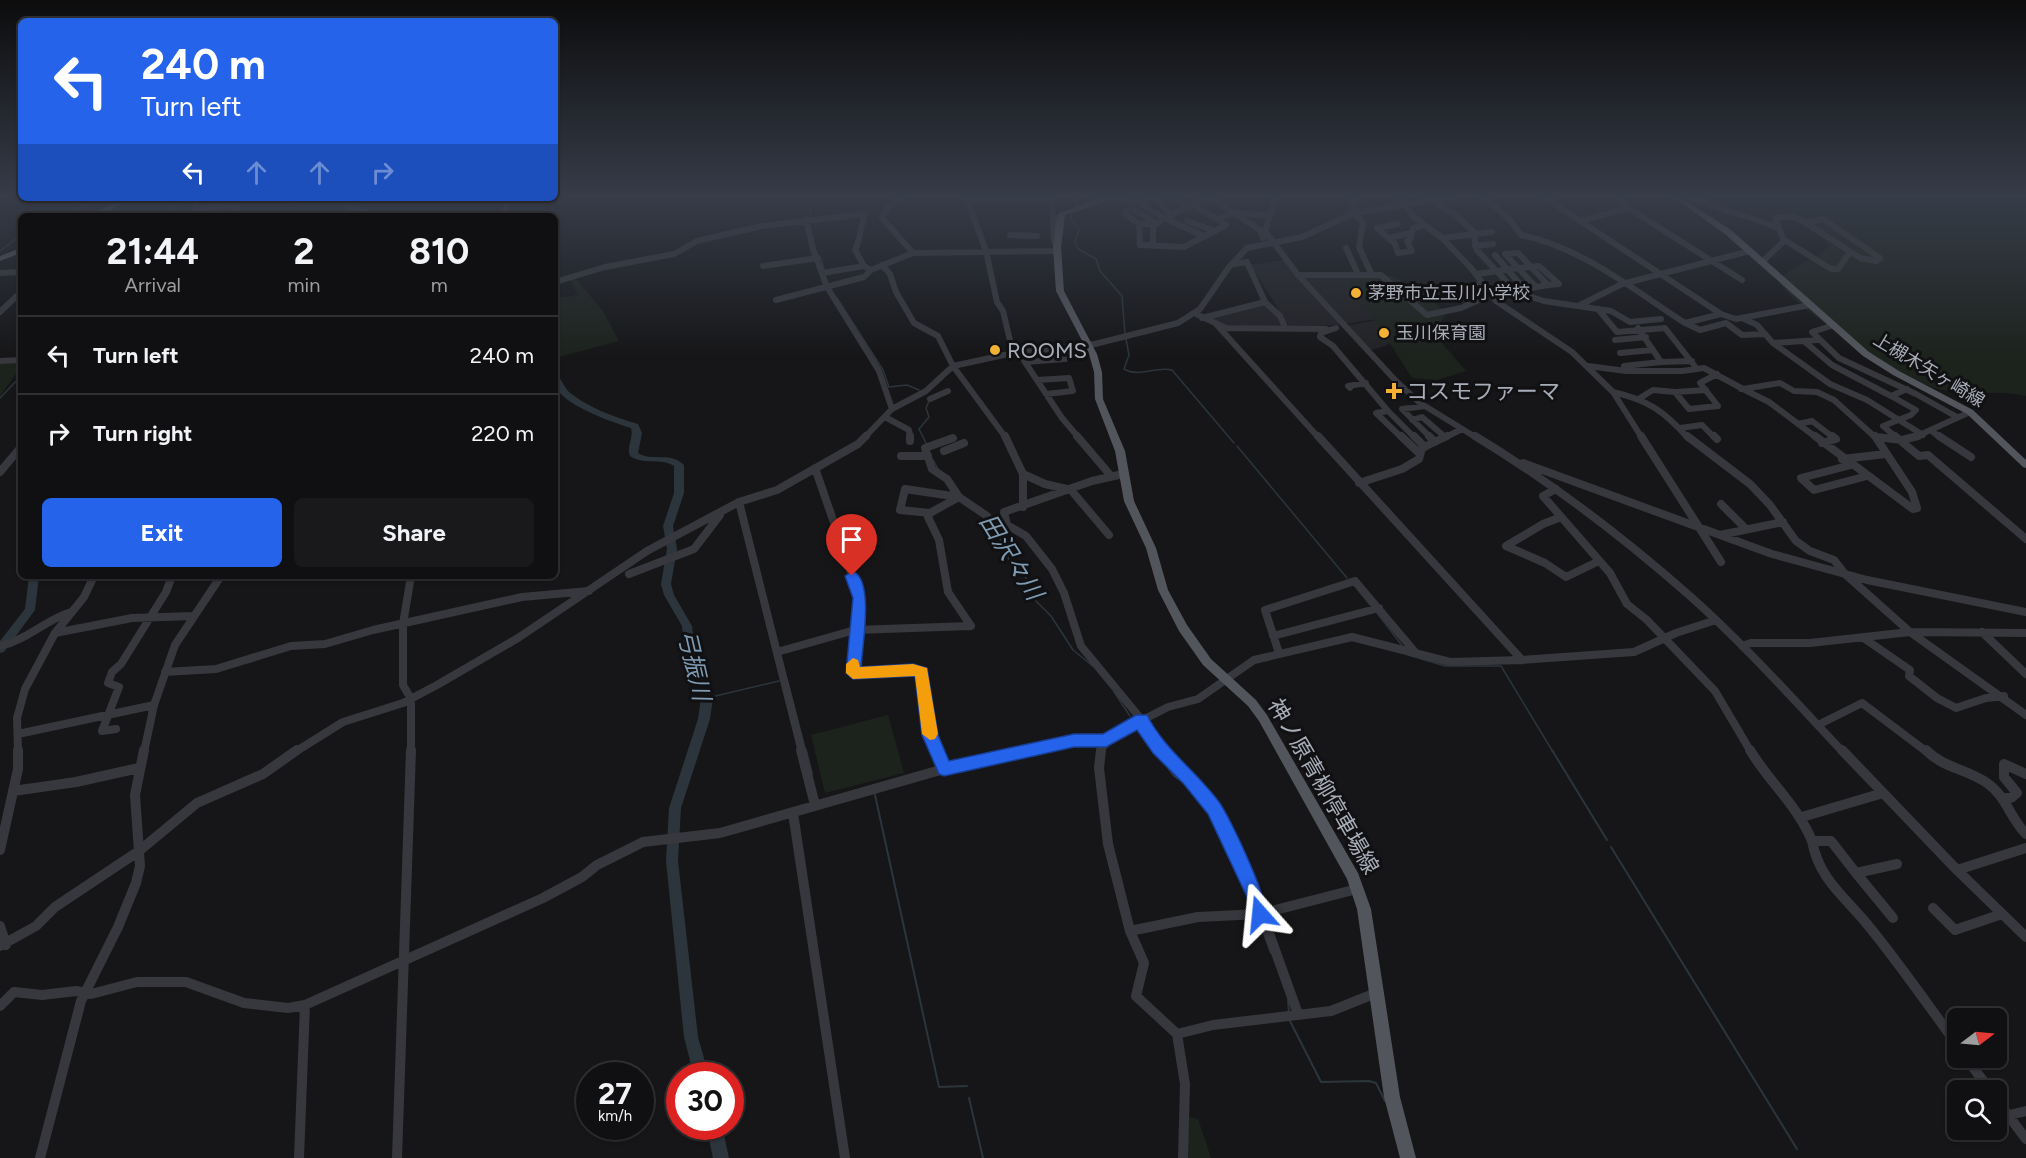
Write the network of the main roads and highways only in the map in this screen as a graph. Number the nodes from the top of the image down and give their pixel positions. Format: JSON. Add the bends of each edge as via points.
{"nodes":[{"id":1,"x":1057,"y":249,"type":"edge"},
{"id":2,"x":1749,"y":249,"type":"edge"},
{"id":3,"x":18,"y":251,"type":"edge"},
{"id":4,"x":0,"y":259,"type":"edge"},
{"id":5,"x":2026,"y":465,"type":"edge"},
{"id":6,"x":1408,"y":1158,"type":"edge"}],
"edges":[{"from":1,"to":6,"type":"main road","name":"神ノ原青柳停車場線","via":[[1060,291],[1089,344],[1098,372],[1099,399],[1120,451],[1117,475],[1151,548],[1167,600],[1191,639],[1226,682],[1263,718],[1357,889],[1367,924],[1392,1097]]},
{"from":2,"to":5,"type":"main road","name":"上槻木矢ヶ崎線","via":[[1884,366],[1970,412]]},
{"from":3,"to":4,"type":"main road"}]}
